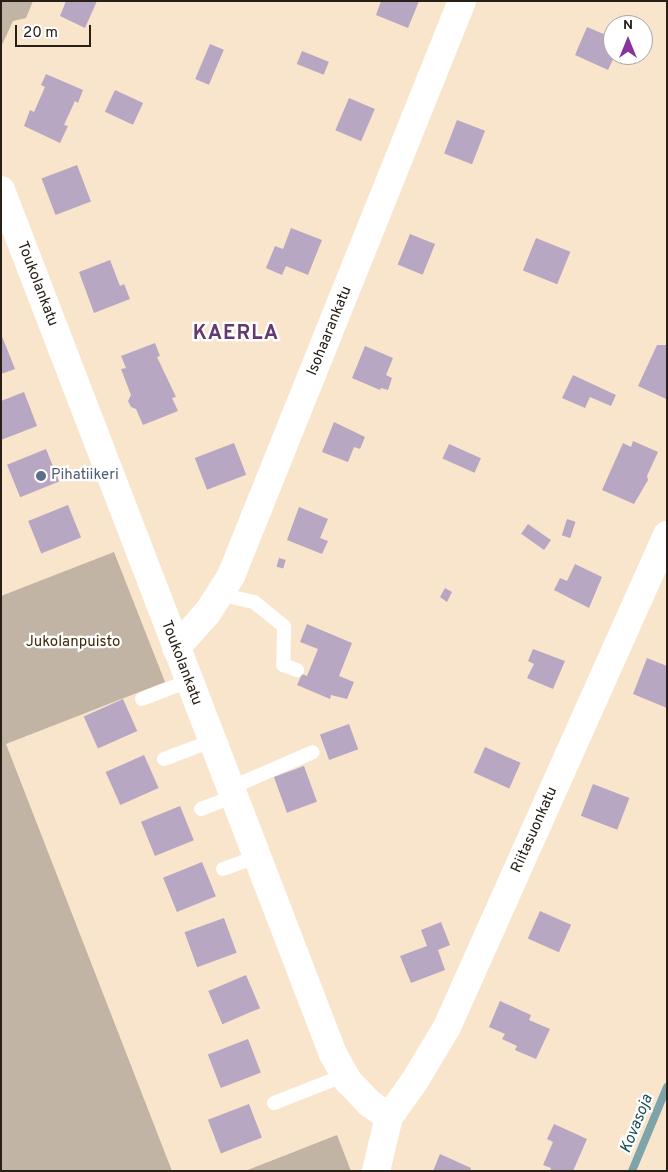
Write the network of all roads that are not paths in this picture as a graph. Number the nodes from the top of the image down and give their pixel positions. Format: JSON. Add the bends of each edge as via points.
{"nodes":[{"id":1,"x":462,"y":1,"type":"edge"},
{"id":2,"x":1,"y":190,"type":"edge"},
{"id":3,"x":667,"y":535,"type":"edge"},
{"id":4,"x":222,"y":592,"type":"junction"},
{"id":5,"x":176,"y":648,"type":"junction"},
{"id":6,"x":297,"y":670,"type":"dead end"},
{"id":7,"x":189,"y":681,"type":"junction"},
{"id":8,"x":142,"y":699,"type":"dead end"},
{"id":9,"x":212,"y":742,"type":"junction"},
{"id":10,"x":313,"y":752,"type":"dead end"},
{"id":11,"x":164,"y":759,"type":"dead end"},
{"id":12,"x":232,"y":793,"type":"junction"},
{"id":13,"x":201,"y":809,"type":"dead end"},
{"id":14,"x":256,"y":857,"type":"junction"},
{"id":15,"x":223,"y":869,"type":"dead end"},
{"id":16,"x":345,"y":1075,"type":"junction"},
{"id":17,"x":274,"y":1103,"type":"dead end"},
{"id":18,"x":389,"y":1117,"type":"junction"},
{"id":19,"x":376,"y":1171,"type":"edge"}],
"edges":[{"from":1,"to":4,"type":"street","name":"Isohaarankatu"},
{"from":2,"to":5,"type":"street","name":"Toukolankatu"},
{"from":3,"to":18,"type":"street","name":"Riitasuonkatu","via":[[447,1027]]},
{"from":4,"to":5,"type":"street","name":"Isohaarankatu"},
{"from":4,"to":6,"type":"lane","via":[[254,602],[284,626],[283,665]]},
{"from":5,"to":7,"type":"street","name":"Toukolankatu"},
{"from":7,"to":8,"type":"lane"},
{"from":7,"to":9,"type":"street","name":"Toukolankatu"},
{"from":9,"to":11,"type":"lane"},
{"from":9,"to":12,"type":"street","name":"Toukolankatu"},
{"from":10,"to":12,"type":"lane"},
{"from":12,"to":13,"type":"lane"},
{"from":12,"to":14,"type":"street","name":"Toukolankatu"},
{"from":14,"to":15,"type":"lane"},
{"from":14,"to":16,"type":"street","name":"Toukolankatu","via":[[332,1054]]},
{"from":16,"to":17,"type":"lane"},
{"from":16,"to":18,"type":"street","name":"Toukolankatu","via":[[368,1103]]},
{"from":18,"to":19,"type":"street"}]}
